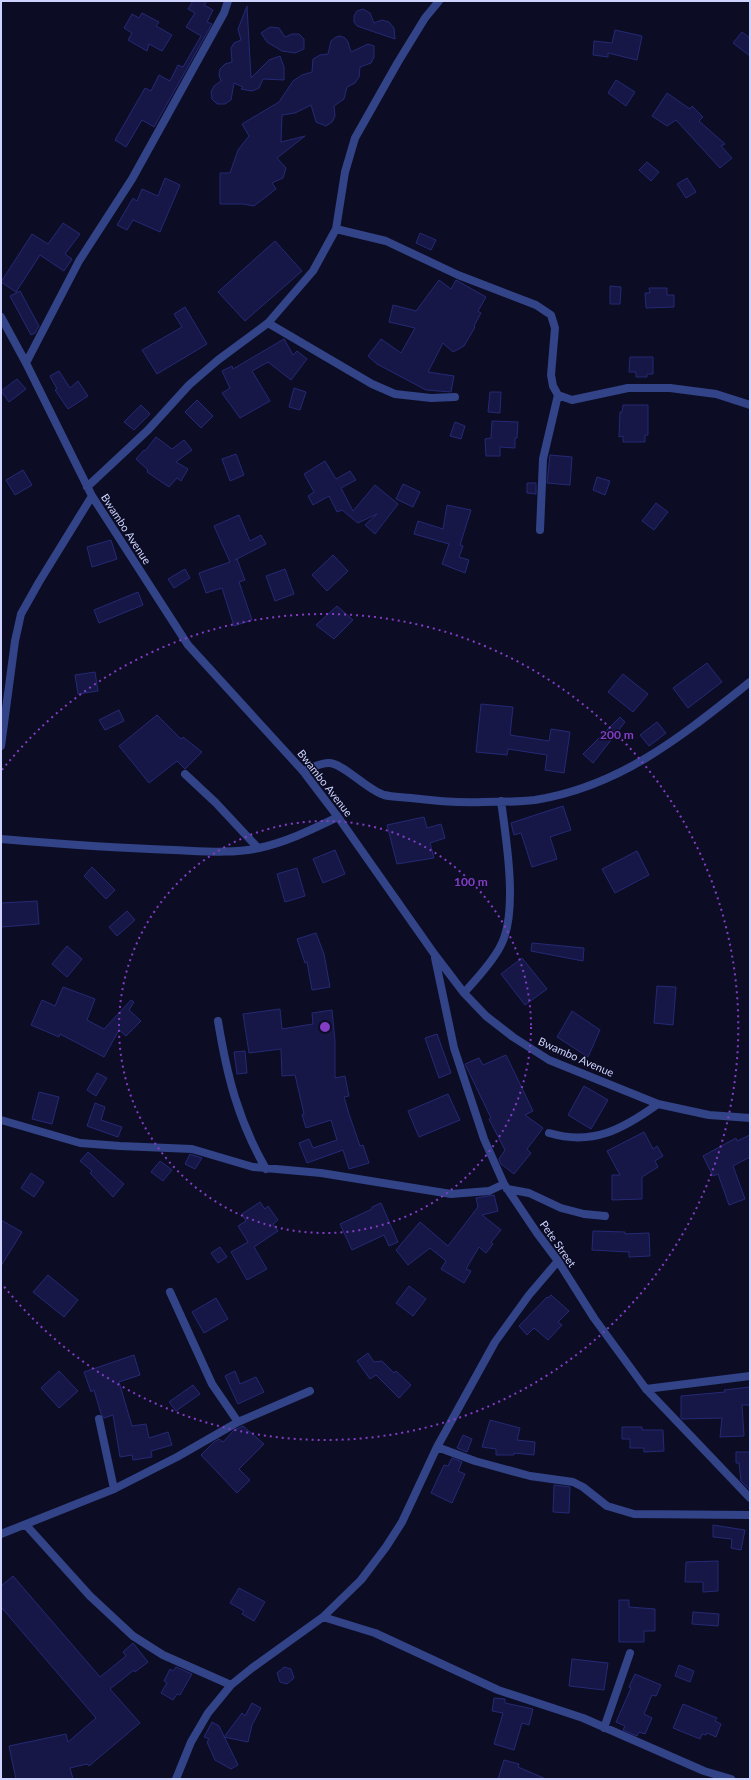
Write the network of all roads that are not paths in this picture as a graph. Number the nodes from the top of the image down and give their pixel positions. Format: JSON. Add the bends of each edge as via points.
{"nodes":[{"id":1,"x":228,"y":1,"type":"edge"},
{"id":2,"x":439,"y":1,"type":"edge"},
{"id":3,"x":336,"y":229,"type":"junction"},
{"id":4,"x":1,"y":317,"type":"edge"},
{"id":5,"x":268,"y":324,"type":"junction"},
{"id":6,"x":26,"y":363,"type":"junction"},
{"id":7,"x":558,"y":395,"type":"junction"},
{"id":8,"x":455,"y":397,"type":"dead end"},
{"id":9,"x":750,"y":405,"type":"edge"},
{"id":10,"x":87,"y":487,"type":"junction"},
{"id":11,"x":92,"y":496,"type":"junction"},
{"id":12,"x":540,"y":530,"type":"dead end"},
{"id":13,"x":750,"y":682,"type":"edge"},
{"id":14,"x":1,"y":746,"type":"edge"},
{"id":15,"x":303,"y":771,"type":"junction"},
{"id":16,"x":185,"y":774,"type":"dead end"},
{"id":17,"x":501,"y":802,"type":"junction"},
{"id":18,"x":338,"y":817,"type":"junction"},
{"id":19,"x":1,"y":839,"type":"edge"},
{"id":20,"x":258,"y":848,"type":"junction"},
{"id":21,"x":435,"y":955,"type":"junction"},
{"id":22,"x":464,"y":993,"type":"junction"},
{"id":23,"x":218,"y":1021,"type":"dead end"},
{"id":24,"x":658,"y":1104,"type":"junction"},
{"id":25,"x":750,"y":1118,"type":"edge"},
{"id":26,"x":1,"y":1120,"type":"edge"},
{"id":27,"x":549,"y":1133,"type":"dead end"},
{"id":28,"x":266,"y":1169,"type":"junction"},
{"id":29,"x":506,"y":1187,"type":"junction"},
{"id":30,"x":605,"y":1216,"type":"dead end"},
{"id":31,"x":558,"y":1261,"type":"junction"},
{"id":32,"x":170,"y":1292,"type":"dead end"},
{"id":33,"x":750,"y":1376,"type":"edge"},
{"id":34,"x":646,"y":1390,"type":"junction"},
{"id":35,"x":310,"y":1391,"type":"dead end"},
{"id":36,"x":99,"y":1419,"type":"dead end"},
{"id":37,"x":238,"y":1422,"type":"junction"},
{"id":38,"x":437,"y":1446,"type":"junction"},
{"id":39,"x":114,"y":1489,"type":"junction"},
{"id":40,"x":750,"y":1498,"type":"edge"},
{"id":41,"x":750,"y":1515,"type":"edge"},
{"id":42,"x":26,"y":1524,"type":"junction"},
{"id":43,"x":1,"y":1534,"type":"edge"},
{"id":44,"x":323,"y":1617,"type":"junction"},
{"id":45,"x":630,"y":1653,"type":"dead end"},
{"id":46,"x":231,"y":1685,"type":"junction"},
{"id":47,"x":604,"y":1728,"type":"junction"},
{"id":48,"x":176,"y":1779,"type":"edge"},
{"id":49,"x":731,"y":1779,"type":"edge"}],
"edges":[{"from":1,"to":6,"type":"street","via":[[224,13],[132,179],[79,261]]},
{"from":2,"to":3,"type":"street","via":[[425,18],[355,138],[345,172]]},
{"from":3,"to":5,"type":"street","via":[[313,270]]},
{"from":3,"to":7,"type":"street","via":[[386,241],[458,275],[536,304],[551,316],[555,328],[551,375]]},
{"from":4,"to":6,"type":"street","name":"Bwambo Avenue"},
{"from":5,"to":8,"type":"street","via":[[372,384],[395,394],[431,398]]},
{"from":5,"to":10,"type":"street","via":[[218,360],[189,385],[148,430]]},
{"from":6,"to":10,"type":"street","name":"Bwambo Avenue"},
{"from":7,"to":9,"type":"street","via":[[572,400],[628,388],[670,388],[716,394]]},
{"from":7,"to":12,"type":"street","via":[[543,458]]},
{"from":10,"to":11,"type":"street","name":"Bwambo Avenue"},
{"from":11,"to":14,"type":"street","via":[[21,614]]},
{"from":11,"to":15,"type":"street","name":"Bwambo Avenue","via":[[188,645]]},
{"from":13,"to":17,"type":"street","via":[[676,740],[625,771],[563,794],[534,800]]},
{"from":15,"to":17,"type":"street","via":[[330,763],[340,767],[368,788],[384,795],[455,803]]},
{"from":15,"to":18,"type":"street","name":"Bwambo Avenue"},
{"from":16,"to":20,"type":"street"},
{"from":17,"to":22,"type":"street","via":[[510,896],[507,923],[501,946]]},
{"from":18,"to":20,"type":"street","via":[[305,833]]},
{"from":18,"to":21,"type":"street","name":"Bwambo Avenue"},
{"from":19,"to":20,"type":"street","via":[[110,848]]},
{"from":21,"to":22,"type":"street","name":"Bwambo Avenue"},
{"from":21,"to":29,"type":"street","name":"Pete Street","via":[[454,1048],[484,1139]]},
{"from":22,"to":24,"type":"street","name":"Bwambo Avenue","via":[[486,1016],[533,1051],[549,1060]]},
{"from":23,"to":28,"type":"street","via":[[235,1102],[248,1137]]},
{"from":24,"to":25,"type":"street","name":"Bwambo Avenue","via":[[709,1114]]},
{"from":24,"to":27,"type":"street","via":[[631,1123],[606,1134],[574,1138]]},
{"from":26,"to":28,"type":"street","via":[[80,1143],[192,1149]]},
{"from":28,"to":29,"type":"street","via":[[321,1173],[451,1194]]},
{"from":29,"to":30,"type":"street","via":[[529,1193],[561,1208]]},
{"from":29,"to":31,"type":"street","name":"Pete Street"},
{"from":31,"to":34,"type":"street","name":"Pete Street","via":[[594,1318]]},
{"from":31,"to":38,"type":"street","via":[[529,1295],[495,1342]]},
{"from":32,"to":37,"type":"street","via":[[212,1384]]},
{"from":33,"to":34,"type":"street"},
{"from":34,"to":40,"type":"street","name":"Pete Street"},
{"from":35,"to":37,"type":"street"},
{"from":36,"to":39,"type":"street"},
{"from":37,"to":39,"type":"street"},
{"from":38,"to":41,"type":"street","via":[[474,1461],[530,1476],[573,1482],[607,1506],[634,1514]]},
{"from":38,"to":44,"type":"street","via":[[402,1522],[386,1547],[361,1580]]},
{"from":39,"to":42,"type":"street"},
{"from":42,"to":43,"type":"street"},
{"from":42,"to":46,"type":"street","via":[[90,1596],[133,1636],[163,1655]]},
{"from":44,"to":46,"type":"street"},
{"from":44,"to":47,"type":"street","via":[[375,1633],[498,1690],[583,1718]]},
{"from":45,"to":47,"type":"street"},
{"from":46,"to":48,"type":"street","via":[[208,1714],[191,1742]]},
{"from":47,"to":49,"type":"street","via":[[704,1771]]}]}
